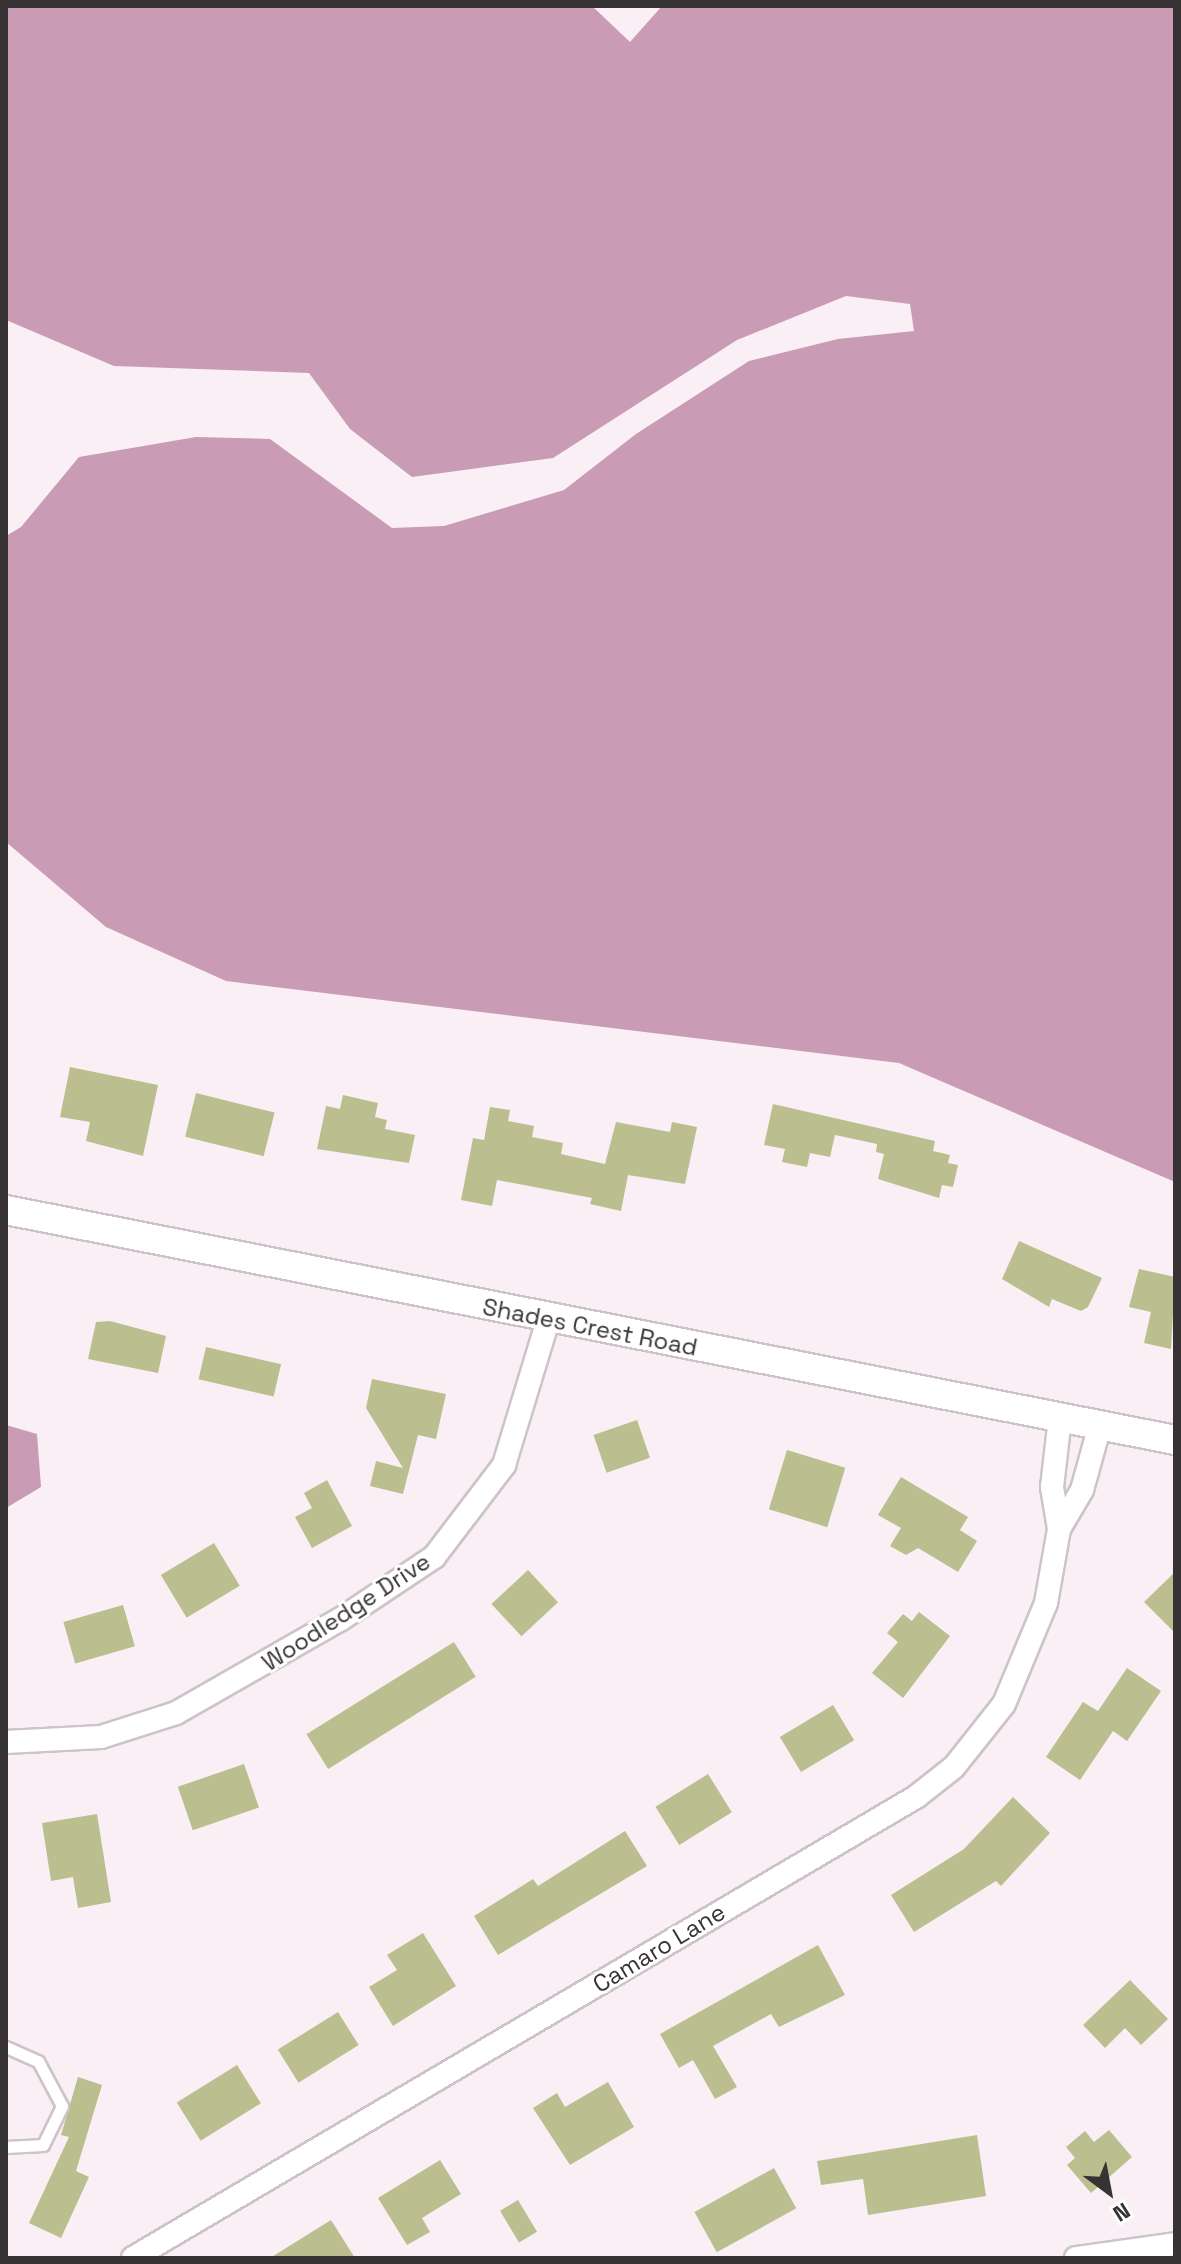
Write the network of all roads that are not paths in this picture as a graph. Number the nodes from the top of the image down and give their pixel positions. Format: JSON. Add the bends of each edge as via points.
{"nodes":[{"id":1,"x":6,"y":1210,"type":"edge"},
{"id":2,"x":548,"y":1320,"type":"junction"},
{"id":3,"x":1060,"y":1418,"type":"junction"},
{"id":4,"x":1100,"y":1425,"type":"junction"},
{"id":5,"x":1175,"y":1440,"type":"edge"},
{"id":6,"x":1059,"y":1529,"type":"junction"},
{"id":7,"x":6,"y":1742,"type":"edge"},
{"id":8,"x":6,"y":2047,"type":"edge"},
{"id":9,"x":6,"y":2147,"type":"edge"},
{"id":10,"x":1175,"y":2244,"type":"edge"},
{"id":11,"x":133,"y":2258,"type":"edge"},
{"id":12,"x":1076,"y":2258,"type":"edge"}],
"edges":[{"from":1,"to":2,"type":"street","name":"Shades Crest Road"},
{"from":2,"to":3,"type":"street","name":"Shades Crest Road"},
{"from":2,"to":7,"type":"street","name":"Woodledge Drive","via":[[504,1465],[434,1557],[341,1619],[176,1713],[101,1737]]},
{"from":3,"to":4,"type":"street","name":"Shades Crest Road"},
{"from":3,"to":6,"type":"street","name":"Camaro Lane","via":[[1052,1487]]},
{"from":4,"to":5,"type":"street","name":"Shades Crest Road"},
{"from":4,"to":6,"type":"street","name":"Camaro Lane","via":[[1082,1490]]},
{"from":6,"to":11,"type":"street","name":"Camaro Lane","via":[[1046,1603],[1024,1665],[1004,1704],[954,1767],[902,1805]]},
{"from":8,"to":9,"type":"lane","via":[[38,2061],[62,2106],[43,2145]]},
{"from":10,"to":12,"type":"street"}]}
